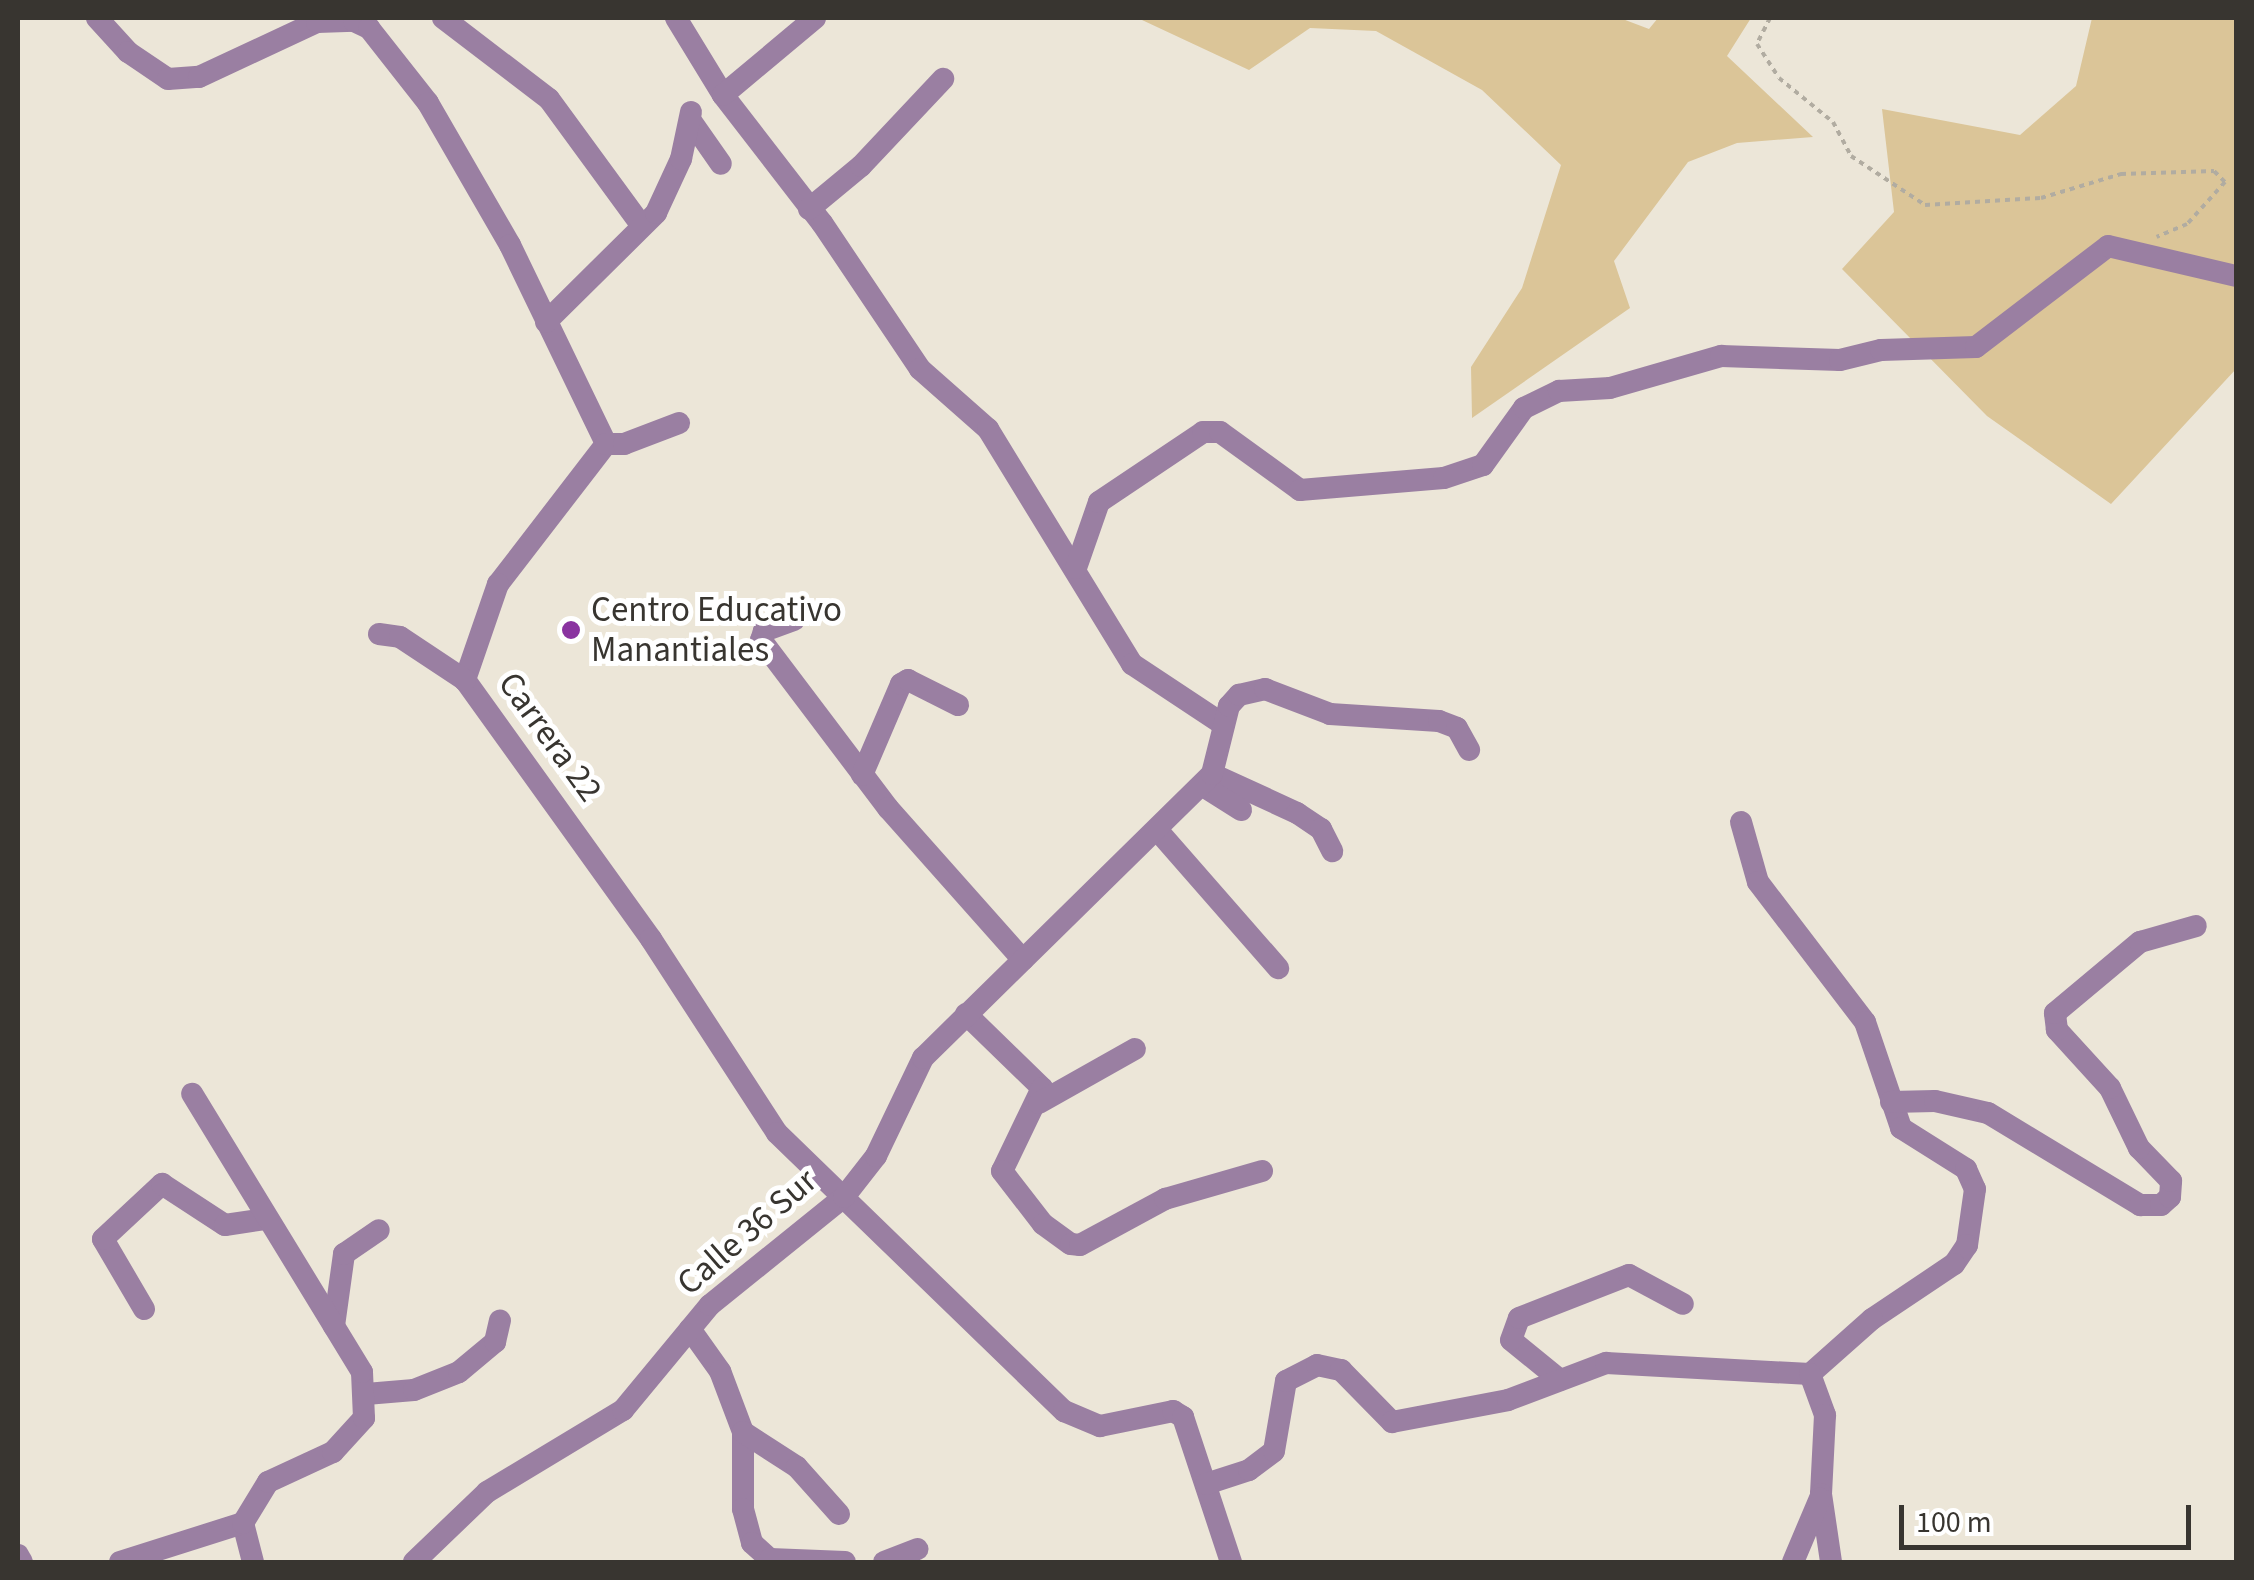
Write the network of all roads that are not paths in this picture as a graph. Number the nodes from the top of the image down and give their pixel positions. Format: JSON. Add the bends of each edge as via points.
{"nodes":[{"id":1,"x":96,"y":18,"type":"edge"},
{"id":2,"x":443,"y":18,"type":"edge"},
{"id":3,"x":676,"y":18,"type":"edge"},
{"id":4,"x":815,"y":18,"type":"edge"},
{"id":5,"x":337,"y":19,"type":"edge"},
{"id":6,"x":943,"y":79,"type":"dead end"},
{"id":7,"x":723,"y":96,"type":"junction"},
{"id":8,"x":721,"y":164,"type":"dead end"},
{"id":9,"x":808,"y":208,"type":"junction"},
{"id":10,"x":642,"y":226,"type":"junction"},
{"id":11,"x":2236,"y":276,"type":"edge"},
{"id":12,"x":546,"y":322,"type":"junction"},
{"id":13,"x":679,"y":423,"type":"dead end"},
{"id":14,"x":606,"y":444,"type":"junction"},
{"id":15,"x":1076,"y":568,"type":"junction"},
{"id":16,"x":794,"y":620,"type":"dead end"},
{"id":17,"x":379,"y":634,"type":"dead end"},
{"id":18,"x":465,"y":680,"type":"junction"},
{"id":19,"x":958,"y":705,"type":"dead end"},
{"id":20,"x":1224,"y":725,"type":"junction"},
{"id":21,"x":1469,"y":750,"type":"dead end"},
{"id":22,"x":862,"y":775,"type":"junction"},
{"id":23,"x":1208,"y":780,"type":"junction"},
{"id":24,"x":1240,"y":810,"type":"dead end"},
{"id":25,"x":1741,"y":822,"type":"dead end"},
{"id":26,"x":1159,"y":832,"type":"junction"},
{"id":27,"x":1332,"y":851,"type":"dead end"},
{"id":28,"x":2196,"y":926,"type":"dead end"},
{"id":29,"x":1024,"y":960,"type":"junction"},
{"id":30,"x":1278,"y":968,"type":"dead end"},
{"id":31,"x":966,"y":1014,"type":"junction"},
{"id":32,"x":1134,"y":1049,"type":"dead end"},
{"id":33,"x":192,"y":1094,"type":"dead end"},
{"id":34,"x":1891,"y":1102,"type":"junction"},
{"id":35,"x":1039,"y":1103,"type":"junction"},
{"id":36,"x":1262,"y":1171,"type":"dead end"},
{"id":37,"x":844,"y":1198,"type":"junction"},
{"id":38,"x":265,"y":1219,"type":"junction"},
{"id":39,"x":379,"y":1230,"type":"dead end"},
{"id":40,"x":1683,"y":1304,"type":"dead end"},
{"id":41,"x":144,"y":1309,"type":"dead end"},
{"id":42,"x":500,"y":1321,"type":"dead end"},
{"id":43,"x":334,"y":1326,"type":"junction"},
{"id":44,"x":690,"y":1329,"type":"junction"},
{"id":45,"x":1810,"y":1374,"type":"junction"},
{"id":46,"x":1560,"y":1380,"type":"junction"},
{"id":47,"x":366,"y":1394,"type":"junction"},
{"id":48,"x":744,"y":1432,"type":"junction"},
{"id":49,"x":1206,"y":1484,"type":"junction"},
{"id":50,"x":1821,"y":1494,"type":"junction"},
{"id":51,"x":839,"y":1514,"type":"dead end"},
{"id":52,"x":243,"y":1524,"type":"junction"},
{"id":53,"x":918,"y":1549,"type":"dead end"},
{"id":54,"x":18,"y":1555,"type":"edge"},
{"id":55,"x":22,"y":1562,"type":"edge"},
{"id":56,"x":120,"y":1562,"type":"edge"},
{"id":57,"x":252,"y":1562,"type":"edge"},
{"id":58,"x":414,"y":1562,"type":"edge"},
{"id":59,"x":845,"y":1562,"type":"edge"},
{"id":60,"x":884,"y":1562,"type":"edge"},
{"id":61,"x":1231,"y":1562,"type":"edge"},
{"id":62,"x":1793,"y":1562,"type":"edge"},
{"id":63,"x":1831,"y":1562,"type":"edge"}],
"edges":[{"from":1,"to":5,"type":"street","via":[[128,52],[168,79],[199,77],[253,48]]},
{"from":2,"to":10,"type":"street","via":[[549,99]]},
{"from":3,"to":7,"type":"street"},
{"from":4,"to":7,"type":"street"},
{"from":5,"to":12,"type":"street","via":[[369,28],[428,103]]},
{"from":6,"to":9,"type":"street","via":[[862,166]]},
{"from":7,"to":9,"type":"street"},
{"from":8,"to":10,"type":"street","via":[[691,116],[681,160]]},
{"from":9,"to":15,"type":"street","via":[[920,369],[988,429]]},
{"from":10,"to":12,"type":"street"},
{"from":11,"to":15,"type":"street","via":[[2108,246],[1976,347],[1881,350],[1840,360],[1721,356],[1610,388],[1558,391],[1524,408],[1483,466],[1462,476],[1300,490],[1220,432],[1204,432],[1099,502]]},
{"from":12,"to":14,"type":"street"},
{"from":13,"to":14,"type":"street"},
{"from":14,"to":18,"type":"street","name":"Carrera 22","via":[[498,584]]},
{"from":15,"to":20,"type":"street","via":[[1132,664]]},
{"from":16,"to":22,"type":"street","via":[[764,631],[761,640]]},
{"from":17,"to":18,"type":"street","via":[[400,638]]},
{"from":18,"to":37,"type":"street","name":"Carrera 22","via":[[651,938],[778,1133]]},
{"from":19,"to":22,"type":"street","via":[[908,680],[901,684]]},
{"from":20,"to":21,"type":"street","via":[[1239,694],[1264,689],[1330,714],[1439,721],[1457,728]]},
{"from":20,"to":23,"type":"street","name":"Calle 36 Sur"},
{"from":22,"to":29,"type":"street"},
{"from":23,"to":24,"type":"street"},
{"from":23,"to":26,"type":"street","name":"Calle 36 Sur"},
{"from":23,"to":27,"type":"street","via":[[1297,813],[1327,836]]},
{"from":25,"to":34,"type":"street","via":[[1758,882],[1865,1022]]},
{"from":26,"to":29,"type":"street","name":"Calle 36 Sur"},
{"from":26,"to":30,"type":"street"},
{"from":28,"to":34,"type":"street","via":[[2150,936],[2055,1012],[2058,1030],[2110,1088],[2139,1148],[2171,1181],[2170,1197],[2160,1205],[2140,1205],[1988,1113],[1935,1101]]},
{"from":29,"to":31,"type":"street","name":"Calle 36 Sur"},
{"from":31,"to":35,"type":"street","via":[[1038,1081]]},
{"from":31,"to":37,"type":"street","name":"Calle 36 Sur","via":[[922,1058],[876,1156]]},
{"from":32,"to":35,"type":"street"},
{"from":33,"to":38,"type":"street"},
{"from":34,"to":45,"type":"street","via":[[1908,1137],[1971,1175],[1975,1196],[1966,1245],[1954,1264],[1872,1319]]},
{"from":35,"to":36,"type":"street","via":[[1002,1171],[1043,1224],[1071,1244],[1165,1199]]},
{"from":37,"to":44,"type":"street","name":"Calle 36 Sur","via":[[710,1305]]},
{"from":37,"to":49,"type":"street","name":"Carrera 22","via":[[1064,1412],[1100,1426],[1173,1411],[1183,1417]]},
{"from":38,"to":41,"type":"street","via":[[226,1224],[162,1184],[103,1239]]},
{"from":38,"to":43,"type":"street"},
{"from":39,"to":43,"type":"street","via":[[344,1254]]},
{"from":40,"to":46,"type":"street","via":[[1629,1275],[1519,1318],[1510,1340]]},
{"from":42,"to":47,"type":"street","via":[[495,1342],[459,1372],[414,1390]]},
{"from":43,"to":47,"type":"street","via":[[362,1372]]},
{"from":44,"to":48,"type":"street","via":[[720,1371]]},
{"from":44,"to":58,"type":"street","name":"Calle 36 Sur","via":[[623,1410],[488,1492]]},
{"from":45,"to":46,"type":"street","via":[[1632,1362],[1606,1363]]},
{"from":45,"to":50,"type":"street","via":[[1825,1415]]},
{"from":46,"to":49,"type":"street","via":[[1448,1416],[1392,1422],[1341,1370],[1317,1365],[1286,1381],[1274,1451],[1249,1470]]},
{"from":47,"to":52,"type":"street","via":[[364,1418],[351,1438],[268,1482]]},
{"from":48,"to":51,"type":"street","via":[[797,1468]]},
{"from":48,"to":59,"type":"street","via":[[744,1509],[752,1542],[770,1560]]},
{"from":49,"to":61,"type":"street"},
{"from":50,"to":62,"type":"street"},
{"from":50,"to":63,"type":"street"},
{"from":52,"to":56,"type":"street"},
{"from":52,"to":57,"type":"street"},
{"from":53,"to":60,"type":"street"},
{"from":54,"to":55,"type":"street"}]}
